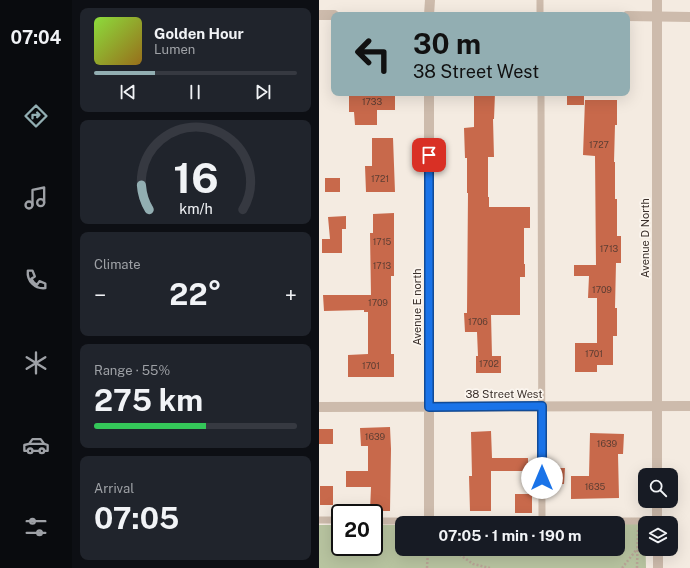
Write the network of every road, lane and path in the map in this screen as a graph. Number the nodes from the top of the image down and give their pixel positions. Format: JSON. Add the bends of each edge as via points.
{"nodes":[{"id":1,"x":429,"y":0,"type":"edge"},
{"id":2,"x":541,"y":0,"type":"edge"},
{"id":3,"x":657,"y":0,"type":"edge"},
{"id":4,"x":429,"y":12,"type":"edge"},
{"id":5,"x":541,"y":12,"type":"edge"},
{"id":6,"x":331,"y":15,"type":"edge"},
{"id":7,"x":319,"y":16,"type":"edge"},
{"id":8,"x":630,"y":16,"type":"edge"},
{"id":9,"x":657,"y":16,"type":"junction"},
{"id":10,"x":690,"y":17,"type":"edge"},
{"id":11,"x":429,"y":96,"type":"edge"},
{"id":12,"x":541,"y":96,"type":"edge"},
{"id":13,"x":542,"y":406,"type":"junction"},
{"id":14,"x":657,"y":406,"type":"junction"},
{"id":15,"x":690,"y":406,"type":"edge"},
{"id":16,"x":319,"y":407,"type":"edge"},
{"id":17,"x":429,"y":407,"type":"junction"},
{"id":18,"x":657,"y":468,"type":"edge"},
{"id":19,"x":429,"y":516,"type":"edge"},
{"id":20,"x":542,"y":516,"type":"edge"},
{"id":21,"x":319,"y":520,"type":"edge"},
{"id":22,"x":331,"y":520,"type":"edge"},
{"id":23,"x":383,"y":521,"type":"edge"},
{"id":24,"x":395,"y":521,"type":"edge"},
{"id":25,"x":625,"y":522,"type":"edge"},
{"id":26,"x":638,"y":522,"type":"edge"},
{"id":27,"x":638,"y":549,"type":"joint"},
{"id":28,"x":428,"y":556,"type":"edge"},
{"id":29,"x":462,"y":556,"type":"edge"},
{"id":30,"x":657,"y":556,"type":"edge"},
{"id":31,"x":427,"y":568,"type":"edge"},
{"id":32,"x":489,"y":568,"type":"edge"},
{"id":33,"x":622,"y":568,"type":"edge"},
{"id":34,"x":637,"y":568,"type":"edge"},
{"id":35,"x":657,"y":568,"type":"edge"}],
"edges":[{"from":1,"to":4,"type":"street"},
{"from":2,"to":5,"type":"lane"},
{"from":3,"to":9,"type":"street","name":"Avenue D North"},
{"from":6,"to":7,"type":"street"},
{"from":8,"to":9,"type":"street"},
{"from":9,"to":10,"type":"street"},
{"from":9,"to":14,"type":"street","name":"Avenue D North"},
{"from":11,"to":17,"type":"street","name":"Avenue E north"},
{"from":12,"to":13,"type":"lane"},
{"from":13,"to":14,"type":"street","name":"38 Street West"},
{"from":13,"to":17,"type":"street","name":"38 Street West"},
{"from":13,"to":20,"type":"lane"},
{"from":14,"to":15,"type":"street","name":"38 Street West"},
{"from":14,"to":18,"type":"street","name":"Avenue D North"},
{"from":16,"to":17,"type":"street","name":"38 Street West"},
{"from":17,"to":19,"type":"street","name":"Avenue E north"},
{"from":21,"to":22,"type":"lane"},
{"from":23,"to":24,"type":"lane"},
{"from":25,"to":26,"type":"lane"},
{"from":27,"to":33,"type":"path"},
{"from":27,"to":34,"type":"path"},
{"from":28,"to":31,"type":"path"},
{"from":29,"to":32,"type":"path","via":[[473,564]]},
{"from":30,"to":35,"type":"street"}]}
